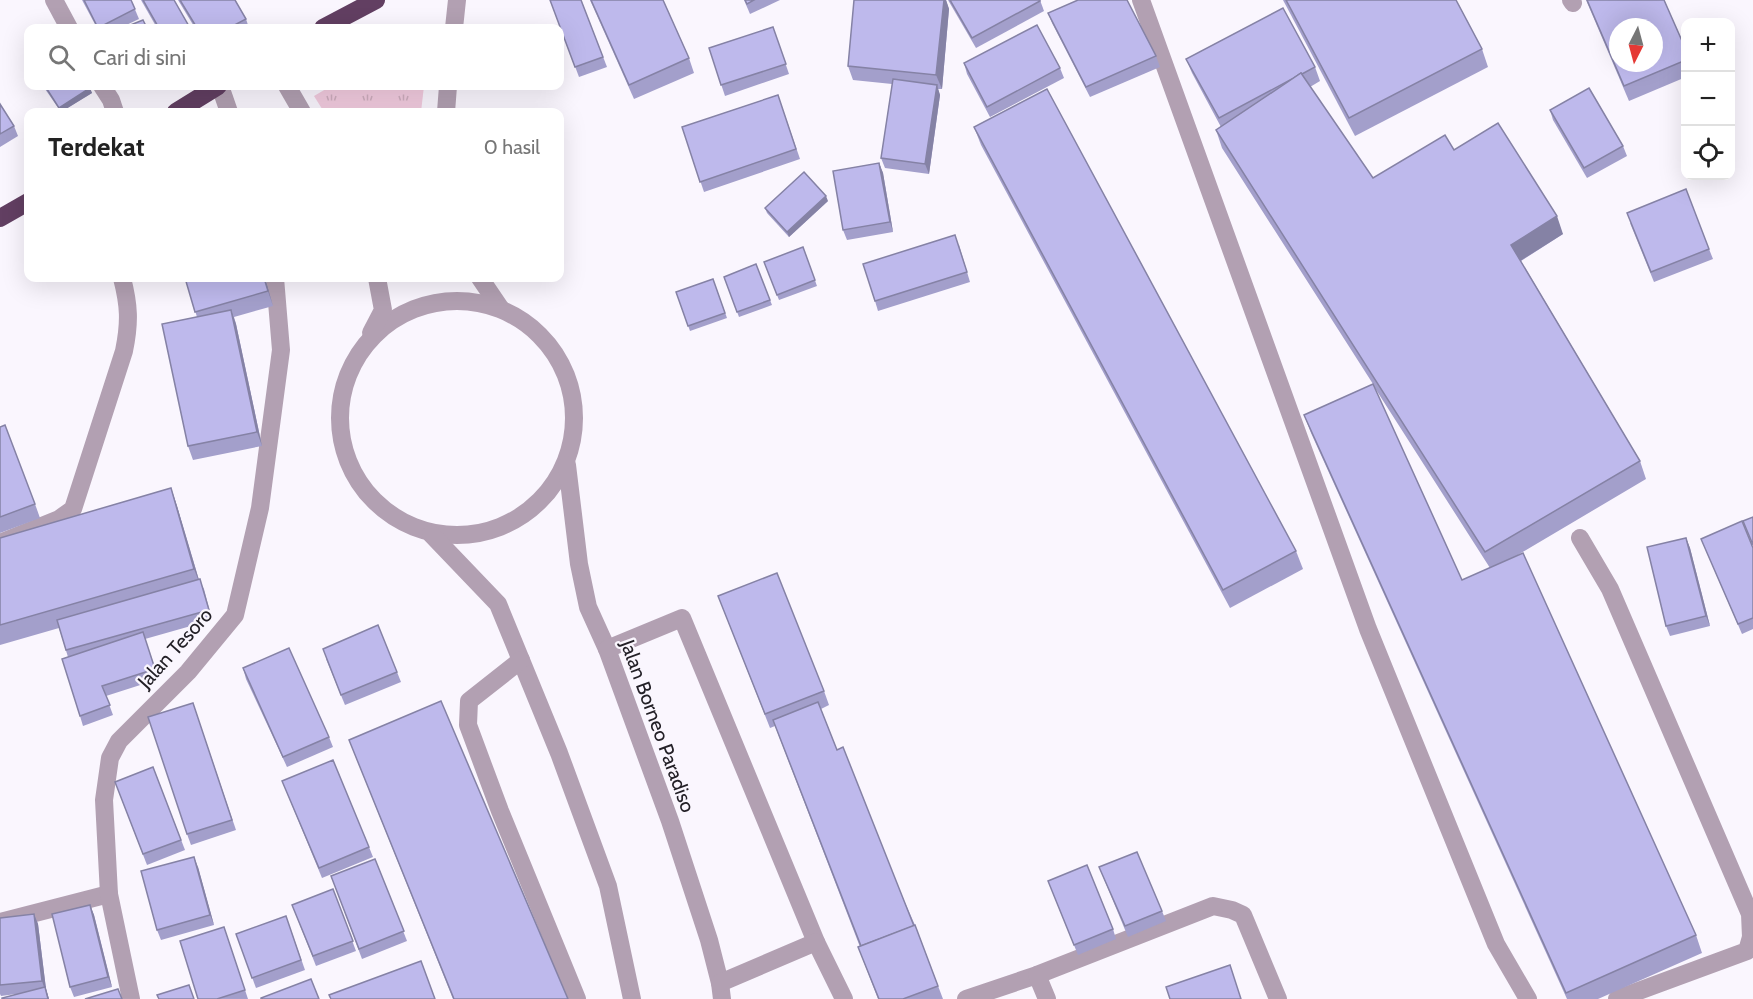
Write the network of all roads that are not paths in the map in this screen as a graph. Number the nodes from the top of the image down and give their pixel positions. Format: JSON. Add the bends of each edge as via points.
{"nodes":[{"id":1,"x":54,"y":0,"type":"edge"},
{"id":2,"x":376,"y":0,"type":"edge"},
{"id":3,"x":458,"y":0,"type":"edge"},
{"id":4,"x":1141,"y":0,"type":"edge"},
{"id":5,"x":67,"y":24,"type":"edge"},
{"id":6,"x":331,"y":24,"type":"edge"},
{"id":7,"x":455,"y":24,"type":"edge"},
{"id":8,"x":105,"y":90,"type":"edge"},
{"id":9,"x":212,"y":90,"type":"edge"},
{"id":10,"x":221,"y":90,"type":"edge"},
{"id":11,"x":289,"y":90,"type":"edge"},
{"id":12,"x":448,"y":90,"type":"edge"},
{"id":13,"x":114,"y":108,"type":"edge"},
{"id":14,"x":183,"y":108,"type":"edge"},
{"id":15,"x":227,"y":108,"type":"edge"},
{"id":16,"x":300,"y":108,"type":"edge"},
{"id":17,"x":446,"y":108,"type":"edge"},
{"id":18,"x":24,"y":204,"type":"edge"},
{"id":19,"x":0,"y":218,"type":"edge"},
{"id":20,"x":123,"y":282,"type":"edge"},
{"id":21,"x":275,"y":282,"type":"edge"},
{"id":22,"x":378,"y":282,"type":"edge"},
{"id":23,"x":483,"y":282,"type":"edge"},
{"id":24,"x":501,"y":309,"type":"junction"},
{"id":25,"x":366,"y":343,"type":"junction"},
{"id":26,"x":567,"y":465,"type":"junction"},
{"id":27,"x":431,"y":534,"type":"junction"},
{"id":28,"x":1580,"y":538,"type":"dead end"},
{"id":29,"x":0,"y":543,"type":"edge"},
{"id":30,"x":607,"y":650,"type":"junction"},
{"id":31,"x":521,"y":660,"type":"junction"},
{"id":32,"x":109,"y":894,"type":"junction"},
{"id":33,"x":0,"y":922,"type":"edge"},
{"id":34,"x":816,"y":942,"type":"junction"},
{"id":35,"x":1037,"y":975,"type":"junction"},
{"id":36,"x":721,"y":991,"type":"edge"},
{"id":37,"x":131,"y":999,"type":"edge"},
{"id":38,"x":577,"y":999,"type":"edge"},
{"id":39,"x":632,"y":999,"type":"edge"},
{"id":40,"x":844,"y":999,"type":"edge"},
{"id":41,"x":966,"y":999,"type":"edge"},
{"id":42,"x":1047,"y":999,"type":"edge"},
{"id":43,"x":1278,"y":999,"type":"edge"},
{"id":44,"x":1528,"y":999,"type":"edge"},
{"id":45,"x":1617,"y":999,"type":"edge"}],
"edges":[{"from":1,"to":5,"type":"street"},
{"from":2,"to":6,"type":"highway"},
{"from":3,"to":7,"type":"street"},
{"from":4,"to":44,"type":"street","via":[[1368,629],[1496,944]]},
{"from":8,"to":13,"type":"street"},
{"from":9,"to":14,"type":"highway"},
{"from":10,"to":15,"type":"street"},
{"from":11,"to":16,"type":"street"},
{"from":12,"to":17,"type":"street"},
{"from":18,"to":19,"type":"highway"},
{"from":20,"to":29,"type":"street","via":[[129,306],[124,351],[73,509],[59,519]]},
{"from":21,"to":32,"type":"street","name":"Jalan Tesoro","via":[[281,350],[260,508],[235,615],[188,672],[114,748],[104,800]]},
{"from":22,"to":25,"type":"street","via":[[383,310]]},
{"from":23,"to":24,"type":"street"},
{"from":24,"to":25,"type":"street","via":[[472,301],[442,302],[414,309],[387,323]]},
{"from":24,"to":26,"type":"street","via":[[533,328],[558,357],[573,391],[576,429]]},
{"from":25,"to":27,"type":"street","via":[[346,378],[340,408],[345,457],[364,492],[394,519]]},
{"from":26,"to":27,"type":"street","via":[[544,500],[512,524],[472,536]]},
{"from":26,"to":30,"type":"street","name":"Jalan Borneo Paradiso","via":[[588,607]]},
{"from":27,"to":31,"type":"street","via":[[498,604]]},
{"from":28,"to":45,"type":"street","via":[[1610,590],[1750,914],[1747,951]]},
{"from":30,"to":34,"type":"street","via":[[682,618]]},
{"from":30,"to":36,"type":"street","name":"Jalan Borneo Paradiso","via":[[670,821],[709,940]]},
{"from":31,"to":38,"type":"street","via":[[469,701],[468,725]]},
{"from":31,"to":39,"type":"street","via":[[608,886]]},
{"from":32,"to":33,"type":"street"},
{"from":32,"to":37,"type":"street","name":"Jalan Tesoro"},
{"from":34,"to":36,"type":"street"},
{"from":34,"to":40,"type":"street"},
{"from":35,"to":41,"type":"street"},
{"from":35,"to":42,"type":"street"},
{"from":35,"to":43,"type":"street","via":[[1213,906],[1243,915]]}]}
